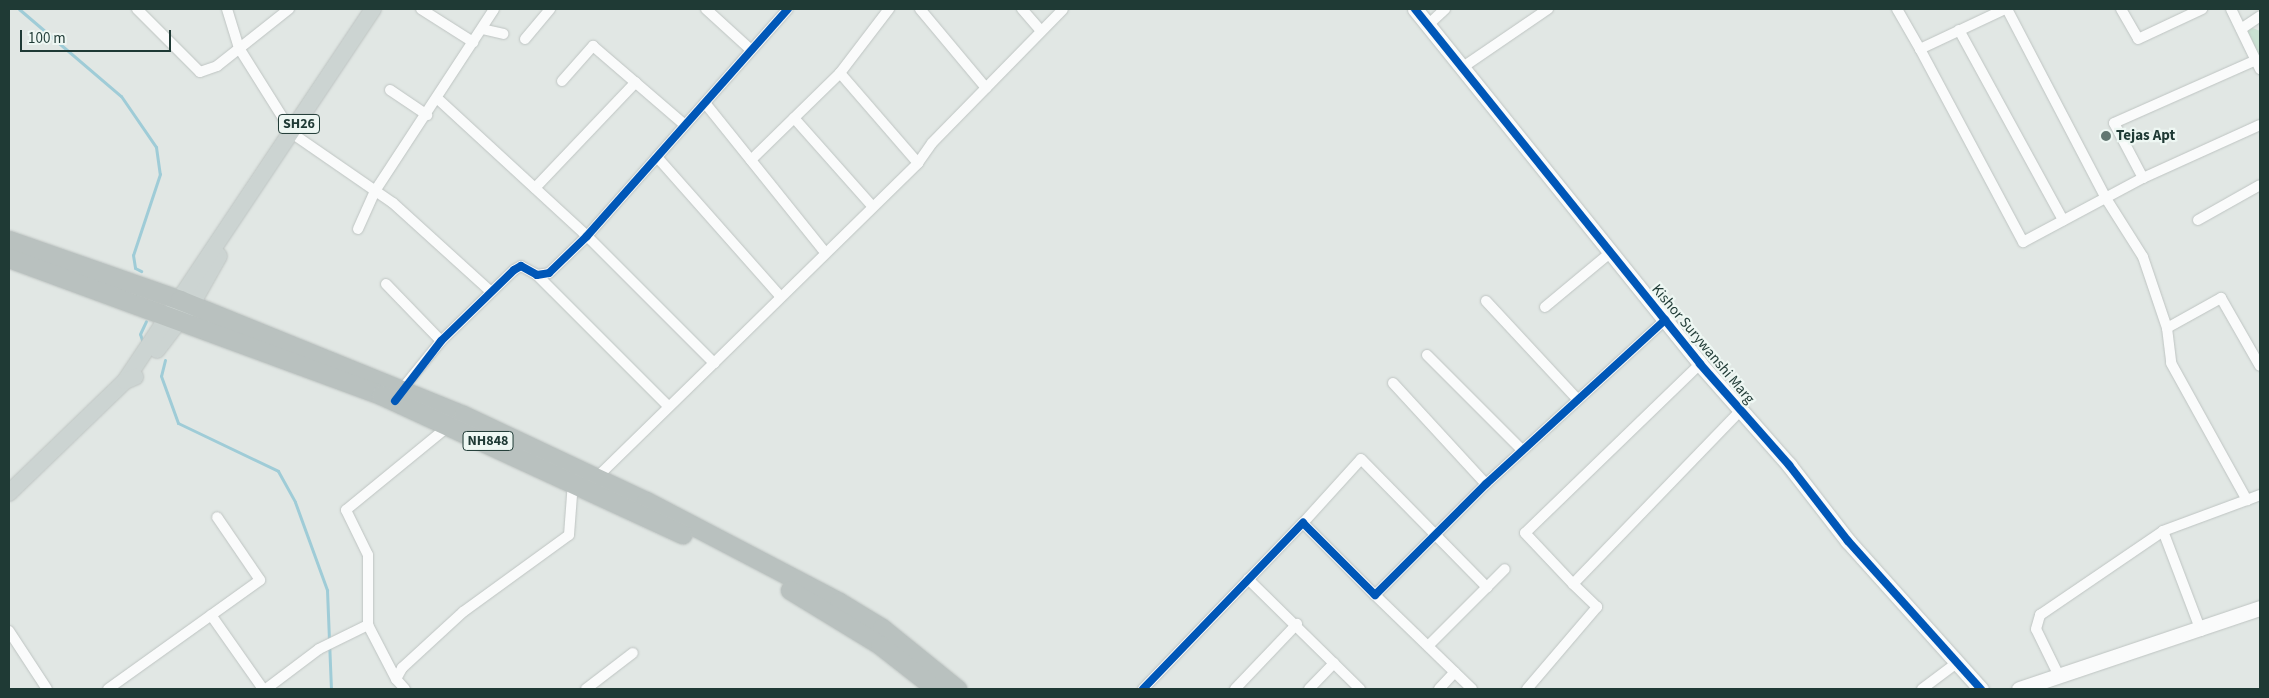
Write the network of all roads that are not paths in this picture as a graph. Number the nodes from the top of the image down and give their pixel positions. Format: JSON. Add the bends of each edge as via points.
{"nodes":[{"id":1,"x":137,"y":9,"type":"edge"},
{"id":2,"x":228,"y":9,"type":"edge"},
{"id":3,"x":289,"y":9,"type":"edge"},
{"id":4,"x":373,"y":9,"type":"edge"},
{"id":5,"x":420,"y":9,"type":"edge"},
{"id":6,"x":494,"y":9,"type":"edge"},
{"id":7,"x":550,"y":9,"type":"edge"},
{"id":8,"x":706,"y":9,"type":"edge"},
{"id":9,"x":788,"y":9,"type":"edge"},
{"id":10,"x":889,"y":9,"type":"edge"},
{"id":11,"x":920,"y":9,"type":"edge"},
{"id":12,"x":1022,"y":9,"type":"edge"},
{"id":13,"x":1063,"y":9,"type":"edge"},
{"id":14,"x":1415,"y":9,"type":"edge"},
{"id":15,"x":1445,"y":9,"type":"edge"},
{"id":16,"x":1548,"y":9,"type":"edge"},
{"id":17,"x":1897,"y":9,"type":"edge"},
{"id":18,"x":2006,"y":9,"type":"edge"},
{"id":19,"x":2121,"y":9,"type":"edge"},
{"id":20,"x":2202,"y":9,"type":"edge"},
{"id":21,"x":2231,"y":9,"type":"edge"},
{"id":22,"x":2260,"y":16,"type":"edge"},
{"id":23,"x":1428,"y":24,"type":"junction"},
{"id":24,"x":482,"y":29,"type":"junction"},
{"id":25,"x":2241,"y":29,"type":"junction"},
{"id":26,"x":1960,"y":30,"type":"junction"},
{"id":27,"x":1041,"y":31,"type":"junction"},
{"id":28,"x":503,"y":34,"type":"dead end"},
{"id":29,"x":525,"y":39,"type":"dead end"},
{"id":30,"x":472,"y":42,"type":"junction"},
{"id":31,"x":239,"y":48,"type":"junction"},
{"id":32,"x":750,"y":49,"type":"junction"},
{"id":33,"x":1920,"y":49,"type":"junction"},
{"id":34,"x":2258,"y":64,"type":"edge"},
{"id":35,"x":1463,"y":67,"type":"junction"},
{"id":36,"x":840,"y":72,"type":"junction"},
{"id":37,"x":562,"y":81,"type":"dead end"},
{"id":38,"x":636,"y":82,"type":"junction"},
{"id":39,"x":986,"y":88,"type":"junction"},
{"id":40,"x":390,"y":90,"type":"dead end"},
{"id":41,"x":438,"y":99,"type":"junction"},
{"id":42,"x":704,"y":103,"type":"junction"},
{"id":43,"x":426,"y":115,"type":"junction"},
{"id":44,"x":794,"y":118,"type":"junction"},
{"id":45,"x":685,"y":125,"type":"junction"},
{"id":46,"x":2260,"y":125,"type":"edge"},
{"id":47,"x":293,"y":134,"type":"junction"},
{"id":48,"x":657,"y":157,"type":"junction"},
{"id":49,"x":750,"y":160,"type":"junction"},
{"id":50,"x":918,"y":164,"type":"junction"},
{"id":51,"x":2143,"y":178,"type":"junction"},
{"id":52,"x":2260,"y":185,"type":"edge"},
{"id":53,"x":535,"y":188,"type":"junction"},
{"id":54,"x":375,"y":191,"type":"junction"},
{"id":55,"x":2107,"y":200,"type":"junction"},
{"id":56,"x":872,"y":206,"type":"junction"},
{"id":57,"x":2063,"y":220,"type":"junction"},
{"id":58,"x":2198,"y":220,"type":"dead end"},
{"id":59,"x":358,"y":229,"type":"dead end"},
{"id":60,"x":587,"y":236,"type":"junction"},
{"id":61,"x":9,"y":240,"type":"edge"},
{"id":62,"x":824,"y":251,"type":"junction"},
{"id":63,"x":1610,"y":253,"type":"junction"},
{"id":64,"x":9,"y":258,"type":"edge"},
{"id":65,"x":537,"y":275,"type":"junction"},
{"id":66,"x":386,"y":284,"type":"dead end"},
{"id":67,"x":491,"y":292,"type":"junction"},
{"id":68,"x":780,"y":296,"type":"junction"},
{"id":69,"x":1486,"y":301,"type":"dead end"},
{"id":70,"x":1545,"y":307,"type":"dead end"},
{"id":71,"x":182,"y":309,"type":"junction"},
{"id":72,"x":1665,"y":320,"type":"junction"},
{"id":73,"x":2167,"y":328,"type":"junction"},
{"id":74,"x":441,"y":341,"type":"junction"},
{"id":75,"x":1427,"y":355,"type":"dead end"},
{"id":76,"x":714,"y":363,"type":"junction"},
{"id":77,"x":1700,"y":364,"type":"junction"},
{"id":78,"x":2260,"y":366,"type":"edge"},
{"id":79,"x":1393,"y":382,"type":"dead end"},
{"id":80,"x":398,"y":394,"type":"junction"},
{"id":81,"x":1577,"y":399,"type":"junction"},
{"id":82,"x":668,"y":406,"type":"junction"},
{"id":83,"x":1740,"y":411,"type":"junction"},
{"id":84,"x":450,"y":425,"type":"junction"},
{"id":85,"x":1522,"y":450,"type":"junction"},
{"id":86,"x":596,"y":478,"type":"junction"},
{"id":87,"x":573,"y":482,"type":"junction"},
{"id":88,"x":1486,"y":484,"type":"junction"},
{"id":89,"x":9,"y":493,"type":"edge"},
{"id":90,"x":2260,"y":495,"type":"edge"},
{"id":91,"x":2247,"y":500,"type":"junction"},
{"id":92,"x":217,"y":517,"type":"dead end"},
{"id":93,"x":1303,"y":523,"type":"junction"},
{"id":94,"x":2163,"y":531,"type":"junction"},
{"id":95,"x":1433,"y":535,"type":"junction"},
{"id":96,"x":1505,"y":569,"type":"dead end"},
{"id":97,"x":1248,"y":578,"type":"junction"},
{"id":98,"x":1573,"y":584,"type":"junction"},
{"id":99,"x":1486,"y":588,"type":"junction"},
{"id":100,"x":1375,"y":595,"type":"junction"},
{"id":101,"x":2260,"y":608,"type":"edge"},
{"id":102,"x":211,"y":616,"type":"junction"},
{"id":103,"x":1297,"y":624,"type":"junction"},
{"id":104,"x":368,"y":625,"type":"junction"},
{"id":105,"x":9,"y":631,"type":"edge"},
{"id":106,"x":2201,"y":631,"type":"junction"},
{"id":107,"x":1429,"y":645,"type":"junction"},
{"id":108,"x":633,"y":653,"type":"dead end"},
{"id":109,"x":1334,"y":662,"type":"junction"},
{"id":110,"x":1958,"y":662,"type":"junction"},
{"id":111,"x":1455,"y":672,"type":"junction"},
{"id":112,"x":2059,"y":676,"type":"junction"},
{"id":113,"x":396,"y":679,"type":"junction"},
{"id":114,"x":600,"y":686,"type":"edge"},
{"id":115,"x":47,"y":689,"type":"edge"},
{"id":116,"x":108,"y":689,"type":"edge"},
{"id":117,"x":264,"y":689,"type":"edge"},
{"id":118,"x":405,"y":689,"type":"edge"},
{"id":119,"x":586,"y":689,"type":"edge"},
{"id":120,"x":936,"y":689,"type":"edge"},
{"id":121,"x":957,"y":689,"type":"edge"},
{"id":122,"x":1143,"y":689,"type":"edge"},
{"id":123,"x":1235,"y":689,"type":"edge"},
{"id":124,"x":1308,"y":689,"type":"edge"},
{"id":125,"x":1360,"y":689,"type":"edge"},
{"id":126,"x":1439,"y":689,"type":"edge"},
{"id":127,"x":1472,"y":689,"type":"edge"},
{"id":128,"x":1527,"y":689,"type":"edge"},
{"id":129,"x":1922,"y":689,"type":"edge"},
{"id":130,"x":1981,"y":689,"type":"edge"},
{"id":131,"x":2019,"y":689,"type":"edge"}],
"edges":[{"from":1,"to":31,"type":"street","via":[[200,72]]},
{"from":2,"to":31,"type":"street"},
{"from":3,"to":31,"type":"street"},
{"from":4,"to":47,"type":"main road","number":"SH26"},
{"from":5,"to":30,"type":"street"},
{"from":6,"to":24,"type":"street"},
{"from":7,"to":29,"type":"street"},
{"from":8,"to":32,"type":"street"},
{"from":9,"to":32,"type":"street"},
{"from":10,"to":36,"type":"street"},
{"from":11,"to":39,"type":"street"},
{"from":12,"to":27,"type":"street"},
{"from":13,"to":27,"type":"street"},
{"from":14,"to":23,"type":"street","name":"Kishor Surywanshi Marg"},
{"from":15,"to":23,"type":"street"},
{"from":16,"to":35,"type":"street"},
{"from":17,"to":33,"type":"street"},
{"from":18,"to":26,"type":"street"},
{"from":18,"to":55,"type":"street"},
{"from":19,"to":20,"type":"street","via":[[2138,39]]},
{"from":21,"to":25,"type":"street"},
{"from":22,"to":25,"type":"street"},
{"from":23,"to":35,"type":"street","name":"Kishor Surywanshi Marg"},
{"from":24,"to":28,"type":"street"},
{"from":24,"to":30,"type":"street"},
{"from":25,"to":34,"type":"street"},
{"from":26,"to":33,"type":"street"},
{"from":26,"to":57,"type":"street"},
{"from":27,"to":39,"type":"street"},
{"from":30,"to":41,"type":"street"},
{"from":31,"to":47,"type":"street"},
{"from":32,"to":42,"type":"street"},
{"from":33,"to":57,"type":"street","via":[[2023,242]]},
{"from":34,"to":51,"type":"street","via":[[2114,123]]},
{"from":35,"to":63,"type":"street","name":"Kishor Surywanshi Marg"},
{"from":36,"to":44,"type":"street"},
{"from":36,"to":50,"type":"street"},
{"from":37,"to":38,"type":"street","via":[[593,46]]},
{"from":38,"to":45,"type":"street"},
{"from":38,"to":53,"type":"street"},
{"from":39,"to":50,"type":"street","via":[[932,143]]},
{"from":40,"to":43,"type":"street"},
{"from":41,"to":43,"type":"street"},
{"from":41,"to":53,"type":"street"},
{"from":42,"to":45,"type":"street"},
{"from":42,"to":49,"type":"street"},
{"from":43,"to":54,"type":"street"},
{"from":44,"to":49,"type":"street"},
{"from":44,"to":56,"type":"street"},
{"from":45,"to":48,"type":"street"},
{"from":46,"to":51,"type":"street"},
{"from":47,"to":54,"type":"street"},
{"from":47,"to":71,"type":"main road","number":"SH26","via":[[223,239],[213,245]]},
{"from":48,"to":60,"type":"street"},
{"from":48,"to":68,"type":"street"},
{"from":49,"to":62,"type":"street"},
{"from":50,"to":56,"type":"street"},
{"from":51,"to":55,"type":"street"},
{"from":52,"to":58,"type":"street"},
{"from":53,"to":60,"type":"street"},
{"from":54,"to":59,"type":"street"},
{"from":54,"to":67,"type":"street"},
{"from":55,"to":57,"type":"street"},
{"from":55,"to":73,"type":"street","via":[[2143,257]]},
{"from":56,"to":62,"type":"street"},
{"from":60,"to":65,"type":"street","via":[[549,273]]},
{"from":60,"to":76,"type":"street"},
{"from":61,"to":71,"type":"highway","number":"NH848"},
{"from":62,"to":68,"type":"street"},
{"from":63,"to":70,"type":"street"},
{"from":63,"to":72,"type":"street","name":"Kishor Surywanshi Marg"},
{"from":64,"to":71,"type":"highway","number":"NH848"},
{"from":65,"to":67,"type":"street","via":[[518,267]]},
{"from":65,"to":82,"type":"street"},
{"from":66,"to":74,"type":"street"},
{"from":67,"to":74,"type":"street"},
{"from":68,"to":76,"type":"street"},
{"from":69,"to":81,"type":"street"},
{"from":71,"to":80,"type":"highway","number":"NH848"},
{"from":71,"to":89,"type":"main road","number":"SH26","via":[[134,378],[125,381]]},
{"from":72,"to":77,"type":"street","name":"Kishor Surywanshi Marg"},
{"from":72,"to":81,"type":"street"},
{"from":73,"to":78,"type":"street","via":[[2221,298]]},
{"from":73,"to":91,"type":"street","via":[[2171,363]]},
{"from":74,"to":80,"type":"street"},
{"from":75,"to":85,"type":"street"},
{"from":76,"to":82,"type":"street"},
{"from":77,"to":83,"type":"street","name":"Kishor Surywanshi Marg"},
{"from":77,"to":98,"type":"street","via":[[1525,533]]},
{"from":79,"to":88,"type":"street"},
{"from":80,"to":84,"type":"highway","number":"NH848"},
{"from":80,"to":86,"type":"highway","number":"NH848"},
{"from":81,"to":85,"type":"street"},
{"from":82,"to":86,"type":"street"},
{"from":83,"to":98,"type":"street"},
{"from":83,"to":110,"type":"street","name":"Kishor Surywanshi Marg"},
{"from":84,"to":87,"type":"highway","number":"NH848"},
{"from":84,"to":104,"type":"street","via":[[346,510],[368,555]]},
{"from":85,"to":88,"type":"street"},
{"from":86,"to":121,"type":"highway","number":"NH848","via":[[858,613]]},
{"from":87,"to":113,"type":"street","via":[[569,535],[463,612]]},
{"from":87,"to":120,"type":"highway","number":"NH848","via":[[711,548],[805,599],[880,645]]},
{"from":88,"to":95,"type":"street"},
{"from":90,"to":91,"type":"street"},
{"from":91,"to":94,"type":"street"},
{"from":92,"to":102,"type":"street","via":[[260,580]]},
{"from":93,"to":95,"type":"street","via":[[1361,459]]},
{"from":93,"to":97,"type":"street"},
{"from":93,"to":100,"type":"street"},
{"from":94,"to":106,"type":"street"},
{"from":94,"to":112,"type":"street","via":[[2040,615],[2036,629]]},
{"from":95,"to":99,"type":"street"},
{"from":95,"to":100,"type":"street"},
{"from":96,"to":99,"type":"street"},
{"from":97,"to":103,"type":"street"},
{"from":97,"to":122,"type":"street"},
{"from":98,"to":128,"type":"street","via":[[1597,607]]},
{"from":99,"to":107,"type":"street"},
{"from":100,"to":107,"type":"street"},
{"from":101,"to":106,"type":"street"},
{"from":102,"to":116,"type":"street"},
{"from":102,"to":117,"type":"street"},
{"from":103,"to":109,"type":"street"},
{"from":103,"to":123,"type":"street"},
{"from":104,"to":113,"type":"street"},
{"from":104,"to":117,"type":"street","via":[[332,643]]},
{"from":105,"to":115,"type":"street"},
{"from":106,"to":112,"type":"street"},
{"from":107,"to":111,"type":"street"},
{"from":108,"to":114,"type":"street"},
{"from":109,"to":124,"type":"street"},
{"from":109,"to":125,"type":"street"},
{"from":110,"to":129,"type":"street"},
{"from":110,"to":130,"type":"street","name":"Kishor Surywanshi Marg"},
{"from":111,"to":126,"type":"street"},
{"from":111,"to":127,"type":"street"},
{"from":112,"to":131,"type":"street"},
{"from":113,"to":118,"type":"street"},
{"from":114,"to":119,"type":"street"}]}
